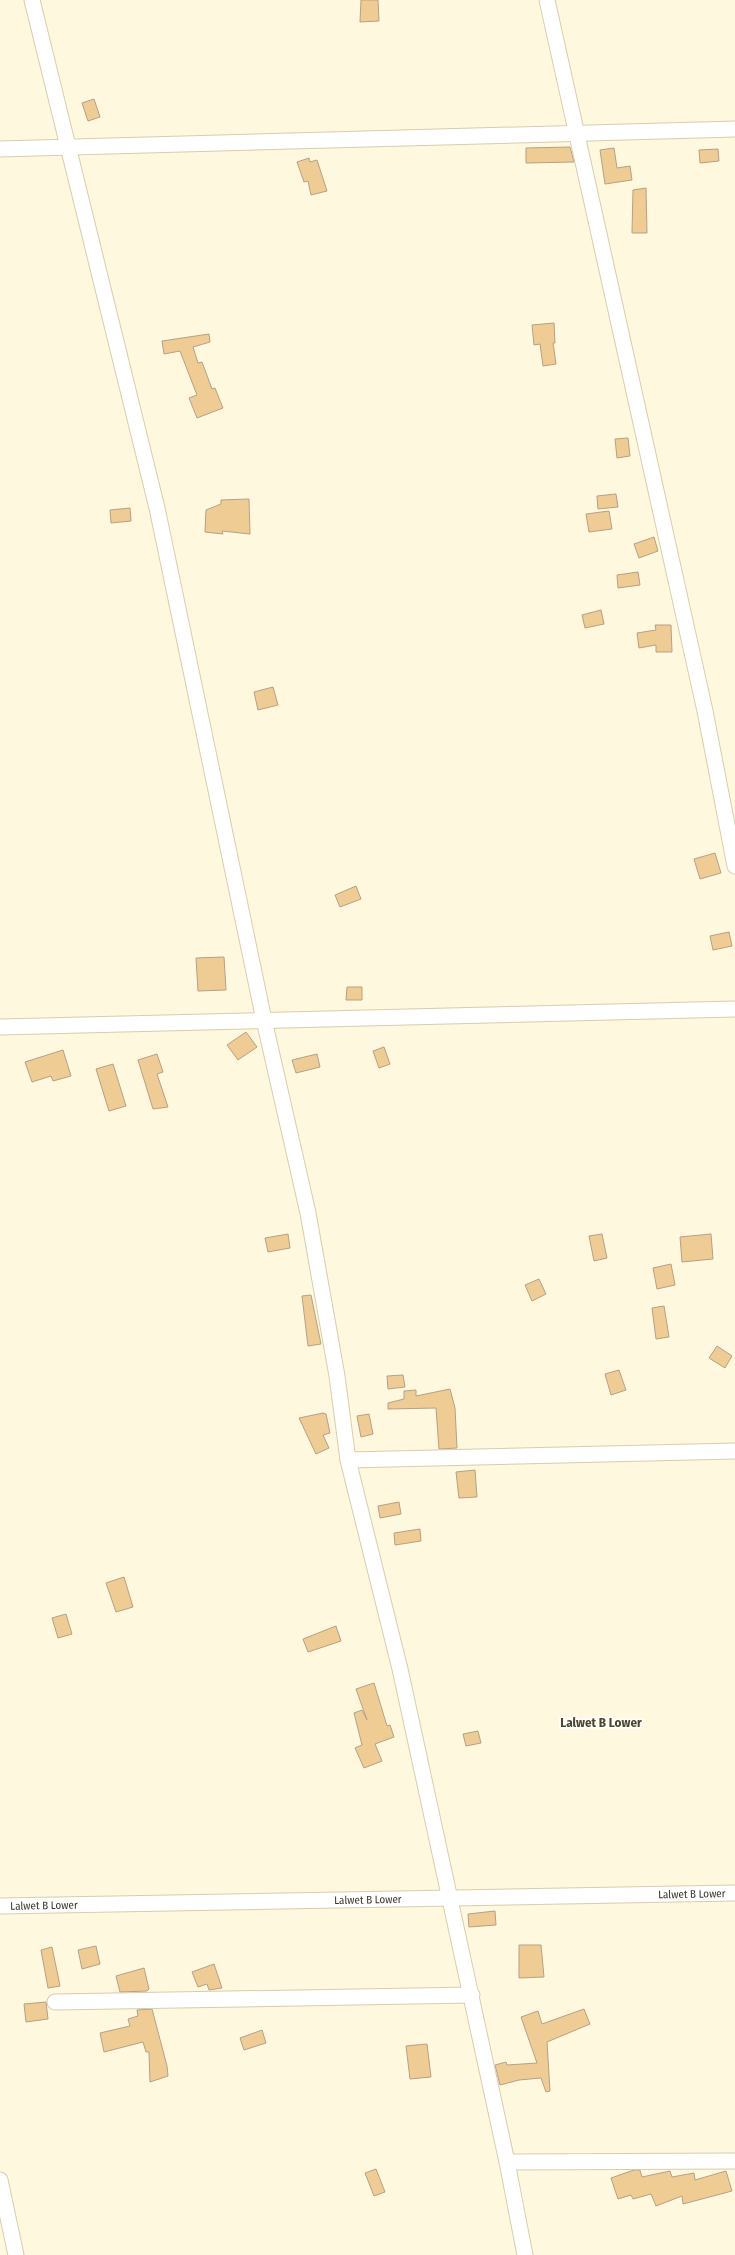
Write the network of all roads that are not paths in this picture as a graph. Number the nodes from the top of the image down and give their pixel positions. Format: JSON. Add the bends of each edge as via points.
{"nodes":[{"id":1,"x":32,"y":0,"type":"edge"},
{"id":2,"x":547,"y":0,"type":"edge"},
{"id":3,"x":735,"y":129,"type":"edge"},
{"id":4,"x":578,"y":133,"type":"junction"},
{"id":5,"x":0,"y":149,"type":"edge"},
{"id":6,"x":69,"y":149,"type":"junction"},
{"id":7,"x":735,"y":866,"type":"edge"},
{"id":8,"x":735,"y":1008,"type":"edge"},
{"id":9,"x":264,"y":1020,"type":"junction"},
{"id":10,"x":0,"y":1027,"type":"edge"},
{"id":11,"x":735,"y":1451,"type":"edge"},
{"id":12,"x":348,"y":1460,"type":"junction"},
{"id":13,"x":735,"y":1893,"type":"edge"},
{"id":14,"x":449,"y":1898,"type":"junction"},
{"id":15,"x":0,"y":1906,"type":"edge"},
{"id":16,"x":472,"y":1995,"type":"junction"},
{"id":17,"x":55,"y":2002,"type":"dead end"},
{"id":18,"x":735,"y":2161,"type":"edge"},
{"id":19,"x":507,"y":2162,"type":"junction"},
{"id":20,"x":0,"y":2180,"type":"edge"},
{"id":21,"x":16,"y":2255,"type":"edge"},
{"id":22,"x":525,"y":2255,"type":"edge"}],
"edges":[{"from":1,"to":6,"type":"street"},
{"from":2,"to":4,"type":"street"},
{"from":3,"to":4,"type":"street"},
{"from":4,"to":6,"type":"street"},
{"from":4,"to":7,"type":"street","via":[[704,703]]},
{"from":5,"to":6,"type":"street"},
{"from":6,"to":9,"type":"street","via":[[157,508]]},
{"from":8,"to":9,"type":"street"},
{"from":9,"to":10,"type":"street"},
{"from":9,"to":12,"type":"street","via":[[308,1213],[337,1376]]},
{"from":11,"to":12,"type":"street"},
{"from":12,"to":14,"type":"street","via":[[400,1669]]},
{"from":13,"to":14,"type":"street","name":"Lalwet B Lower"},
{"from":14,"to":15,"type":"street","name":"Lalwet B Lower"},
{"from":14,"to":16,"type":"street"},
{"from":16,"to":17,"type":"street"},
{"from":16,"to":19,"type":"street"},
{"from":18,"to":19,"type":"street"},
{"from":19,"to":22,"type":"street"},
{"from":20,"to":21,"type":"street"}]}
